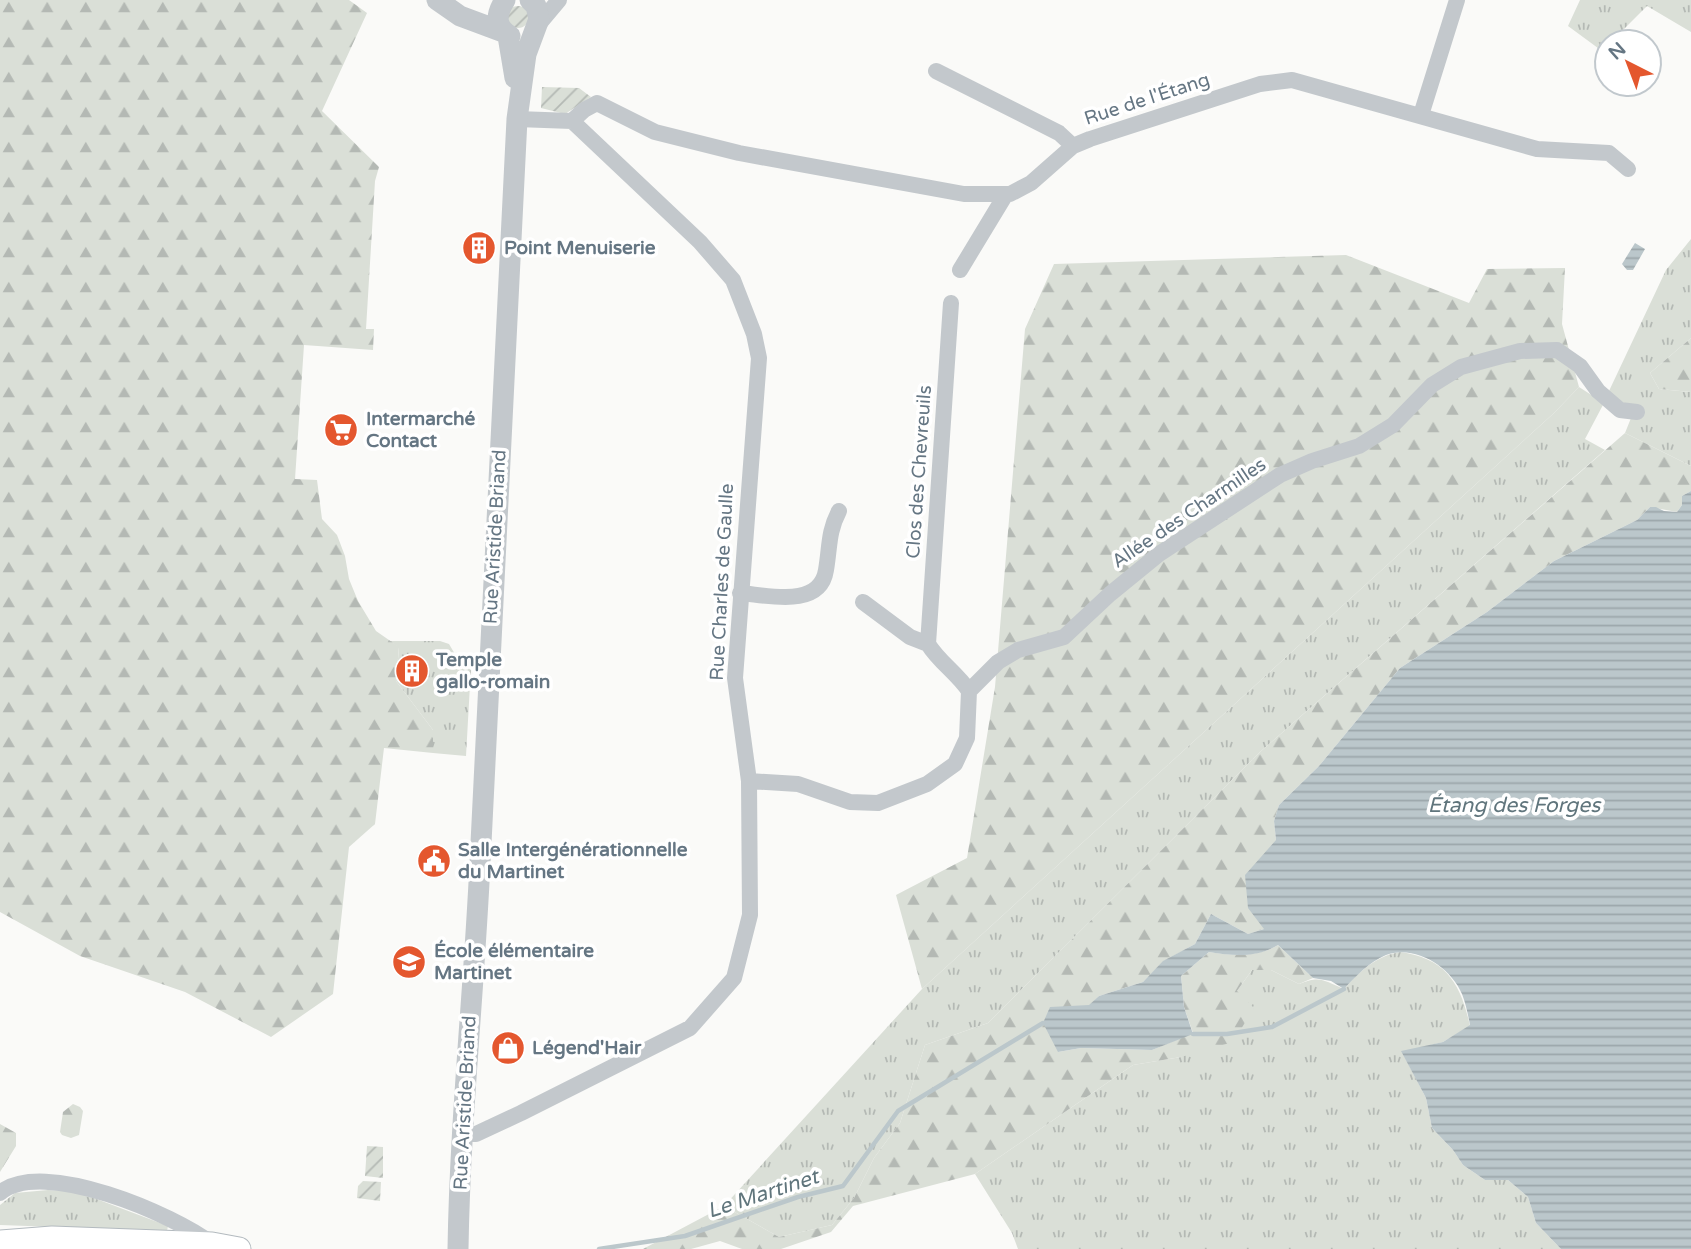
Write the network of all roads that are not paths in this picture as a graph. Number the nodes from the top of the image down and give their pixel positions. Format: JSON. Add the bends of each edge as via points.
{"nodes":[{"id":1,"x":559,"y":0,"type":"edge"},
{"id":2,"x":505,"y":1,"type":"edge"},
{"id":3,"x":1452,"y":1,"type":"edge"},
{"id":4,"x":443,"y":4,"type":"edge"},
{"id":5,"x":536,"y":9,"type":"edge"},
{"id":6,"x":505,"y":34,"type":"junction"},
{"id":7,"x":936,"y":71,"type":"dead end"},
{"id":8,"x":1421,"y":115,"type":"junction"},
{"id":9,"x":517,"y":118,"type":"junction"},
{"id":10,"x":572,"y":121,"type":"junction"},
{"id":11,"x":1073,"y":146,"type":"junction"},
{"id":12,"x":1628,"y":169,"type":"dead end"},
{"id":13,"x":1006,"y":194,"type":"junction"},
{"id":14,"x":960,"y":270,"type":"dead end"},
{"id":15,"x":951,"y":303,"type":"dead end"},
{"id":16,"x":1629,"y":411,"type":"dead end"},
{"id":17,"x":839,"y":511,"type":"dead end"},
{"id":18,"x":740,"y":593,"type":"junction"},
{"id":19,"x":863,"y":602,"type":"dead end"},
{"id":20,"x":928,"y":644,"type":"junction"},
{"id":21,"x":969,"y":691,"type":"junction"},
{"id":22,"x":749,"y":781,"type":"junction"},
{"id":23,"x":464,"y":1134,"type":"junction"},
{"id":24,"x":0,"y":1193,"type":"edge"},
{"id":25,"x":0,"y":1242,"type":"edge"},
{"id":26,"x":212,"y":1244,"type":"junction"},
{"id":27,"x":239,"y":1249,"type":"edge"},
{"id":28,"x":458,"y":1249,"type":"edge"}],
"edges":[{"from":1,"to":5,"type":"street"},
{"from":2,"to":4,"type":"street","via":[[475,12]]},
{"from":2,"to":6,"type":"street","name":"Rue Aristide Briand","via":[[497,19]]},
{"from":3,"to":8,"type":"street"},
{"from":4,"to":6,"type":"street"},
{"from":5,"to":6,"type":"street","via":[[522,38]]},
{"from":5,"to":9,"type":"street","name":"Rue Aristide Briand"},
{"from":6,"to":9,"type":"street","name":"Rue Aristide Briand","via":[[515,71]]},
{"from":7,"to":11,"type":"street","via":[[1059,134]]},
{"from":8,"to":11,"type":"street","name":"Rue de l'Étang","via":[[1292,80],[1260,84]]},
{"from":8,"to":12,"type":"street","name":"Rue de l'Étang","via":[[1537,149],[1609,153]]},
{"from":9,"to":10,"type":"street"},
{"from":9,"to":23,"type":"street","name":"Rue Aristide Briand"},
{"from":10,"to":13,"type":"street","name":"Rue de l'Étang","via":[[597,103],[655,132],[739,153],[964,194]]},
{"from":10,"to":18,"type":"street","name":"Rue Charles de Gaulle","via":[[700,242],[733,280],[754,334],[759,358]]},
{"from":11,"to":13,"type":"street","name":"Rue de l'Étang","via":[[1031,183]]},
{"from":13,"to":14,"type":"street"},
{"from":15,"to":20,"type":"street","name":"Clos des Chevreuils"},
{"from":16,"to":21,"type":"street","name":"Allée des Charmilles","via":[[1598,391],[1580,366],[1557,350],[1520,351],[1461,368],[1432,385],[1393,425],[1359,446],[1280,475],[1159,554],[1064,637],[1018,650],[998,662]]},
{"from":17,"to":18,"type":"street","via":[[830,528],[825,574],[816,589],[798,598]]},
{"from":18,"to":22,"type":"street","name":"Rue Charles de Gaulle","via":[[735,678]]},
{"from":19,"to":20,"type":"street","via":[[910,637]]},
{"from":20,"to":21,"type":"street"},
{"from":21,"to":22,"type":"street","via":[[967,738],[954,764],[927,784],[878,803],[850,802],[798,784]]},
{"from":22,"to":23,"type":"street","name":"Rue Charles de Gaulle","via":[[750,915],[734,978],[690,1028],[520,1113]]},
{"from":23,"to":28,"type":"street","name":"Rue Aristide Briand"},
{"from":24,"to":26,"type":"street","via":[[33,1182],[97,1190],[174,1220]]},
{"from":25,"to":26,"type":"main road","via":[[52,1238]]},
{"from":26,"to":27,"type":"main road"}]}
